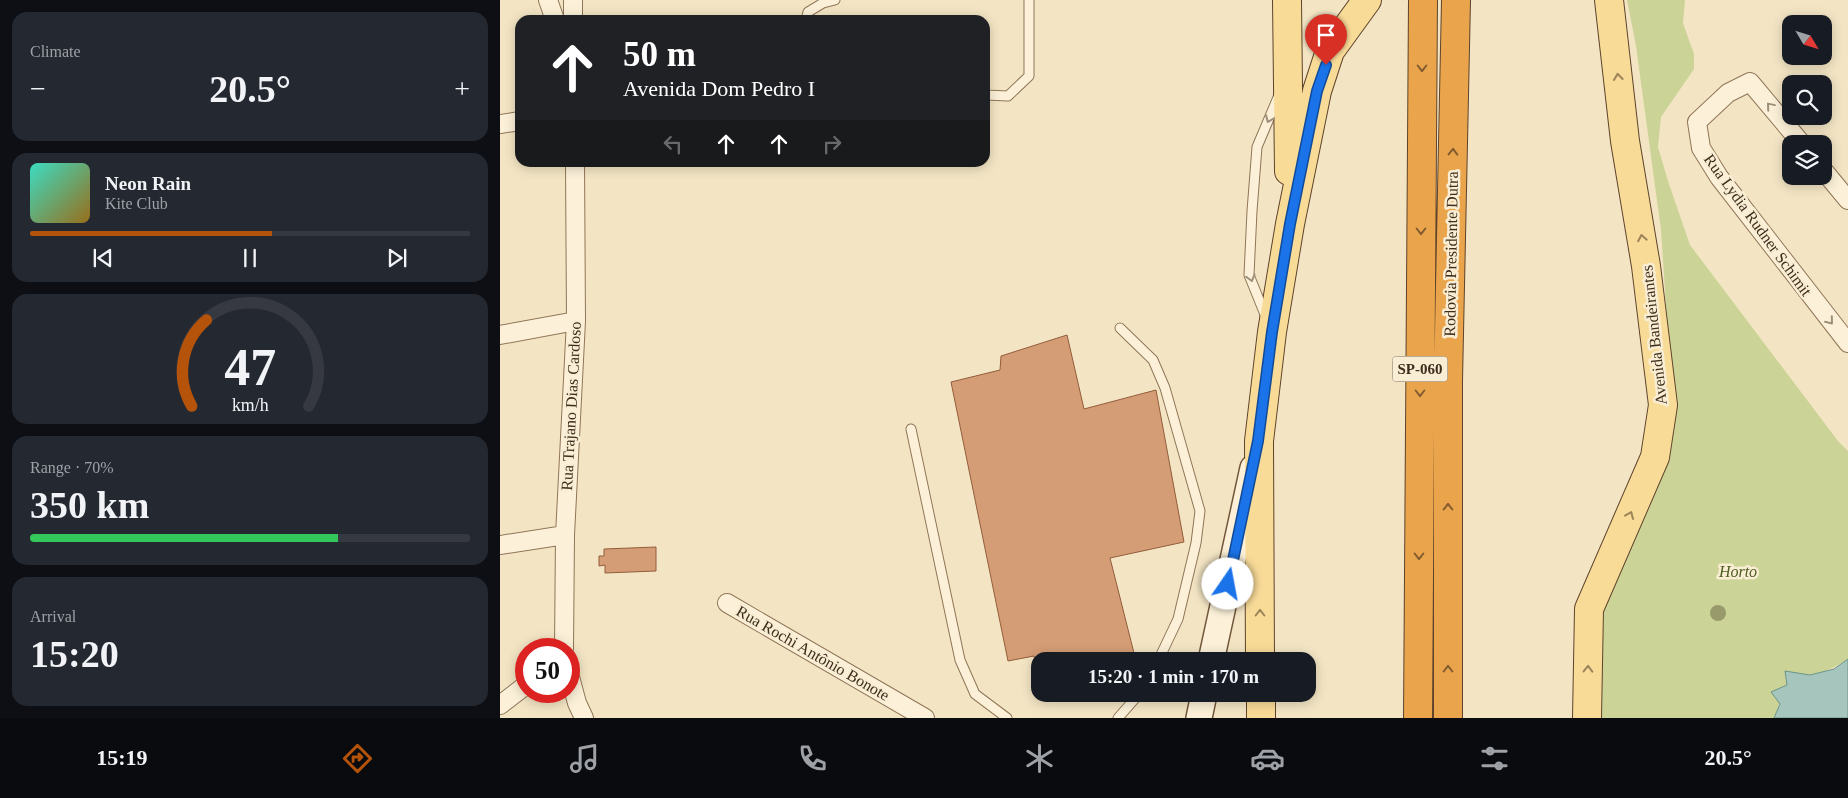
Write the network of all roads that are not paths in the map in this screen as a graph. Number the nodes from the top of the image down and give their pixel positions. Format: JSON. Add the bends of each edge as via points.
{"nodes":[{"id":1,"x":548,"y":0,"type":"edge"},
{"id":2,"x":573,"y":0,"type":"edge"},
{"id":3,"x":835,"y":0,"type":"edge"},
{"id":4,"x":1029,"y":0,"type":"edge"},
{"id":5,"x":1287,"y":0,"type":"edge"},
{"id":6,"x":1366,"y":0,"type":"edge"},
{"id":7,"x":1423,"y":0,"type":"edge"},
{"id":8,"x":1456,"y":0,"type":"edge"},
{"id":9,"x":1609,"y":0,"type":"edge"},
{"id":10,"x":553,"y":15,"type":"edge"},
{"id":11,"x":573,"y":15,"type":"edge"},
{"id":12,"x":807,"y":15,"type":"edge"},
{"id":13,"x":1288,"y":74,"type":"junction"},
{"id":14,"x":990,"y":95,"type":"edge"},
{"id":15,"x":515,"y":122,"type":"edge"},
{"id":16,"x":500,"y":124,"type":"edge"},
{"id":17,"x":1794,"y":135,"type":"edge"},
{"id":18,"x":575,"y":167,"type":"edge"},
{"id":19,"x":1832,"y":180,"type":"edge"},
{"id":20,"x":1848,"y":200,"type":"edge"},
{"id":21,"x":1290,"y":224,"type":"junction"},
{"id":22,"x":576,"y":321,"type":"junction"},
{"id":23,"x":1120,"y":328,"type":"dead end"},
{"id":24,"x":1272,"y":332,"type":"junction"},
{"id":25,"x":500,"y":335,"type":"edge"},
{"id":26,"x":1848,"y":344,"type":"edge"},
{"id":27,"x":911,"y":429,"type":"dead end"},
{"id":28,"x":1258,"y":441,"type":"junction"},
{"id":29,"x":565,"y":535,"type":"junction"},
{"id":30,"x":500,"y":545,"type":"edge"},
{"id":31,"x":728,"y":603,"type":"dead end"},
{"id":32,"x":564,"y":638,"type":"edge"},
{"id":33,"x":1162,"y":652,"type":"edge"},
{"id":34,"x":1214,"y":652,"type":"edge"},
{"id":35,"x":1260,"y":652,"type":"edge"},
{"id":36,"x":515,"y":693,"type":"edge"},
{"id":37,"x":1133,"y":702,"type":"edge"},
{"id":38,"x":1202,"y":702,"type":"edge"},
{"id":39,"x":1261,"y":702,"type":"edge"},
{"id":40,"x":577,"y":703,"type":"edge"},
{"id":41,"x":500,"y":705,"type":"edge"},
{"id":42,"x":584,"y":718,"type":"edge"},
{"id":43,"x":924,"y":718,"type":"edge"},
{"id":44,"x":1007,"y":718,"type":"edge"},
{"id":45,"x":1118,"y":718,"type":"edge"},
{"id":46,"x":1199,"y":718,"type":"edge"},
{"id":47,"x":1261,"y":718,"type":"edge"},
{"id":48,"x":1418,"y":718,"type":"edge"},
{"id":49,"x":1448,"y":718,"type":"edge"},
{"id":50,"x":1587,"y":718,"type":"edge"}],
"edges":[{"from":1,"to":10,"type":"street"},
{"from":2,"to":11,"type":"street"},
{"from":3,"to":12,"type":"lane","via":[[823,3]]},
{"from":4,"to":14,"type":"lane","via":[[1029,76],[1008,96]]},
{"from":5,"to":13,"type":"main road"},
{"from":6,"to":21,"type":"main road","via":[[1327,59],[1317,91]]},
{"from":7,"to":48,"type":"highway","name":"Rodovia Presidente Dutra","number":"SP-060","one_way":true},
{"from":49,"to":8,"type":"highway","name":"Rodovia Presidente Dutra","number":"SP-060","one_way":true,"via":[[1448,381]]},
{"from":50,"to":9,"type":"main road","name":"Avenida Bandeirantes","one_way":true,"via":[[1589,610],[1655,457],[1664,405],[1646,266],[1624,141]]},
{"from":13,"to":21,"type":"main road"},
{"from":13,"to":24,"type":"lane","one_way":true,"via":[[1257,147],[1252,212],[1249,275]]},
{"from":15,"to":16,"type":"street"},
{"from":17,"to":26,"type":"street","name":"Rua Lydia Rudner Schimit","one_way":true,"via":[[1750,82],[1728,92],[1697,122],[1701,148],[1719,177]]},
{"from":18,"to":22,"type":"street","name":"Rua Trajano Dias Cardoso"},
{"from":19,"to":20,"type":"street"},
{"from":21,"to":24,"type":"main road"},
{"from":22,"to":25,"type":"street"},
{"from":22,"to":29,"type":"street","name":"Rua Trajano Dias Cardoso"},
{"from":23,"to":33,"type":"lane","via":[[1153,360],[1165,388],[1200,511],[1178,619]]},
{"from":24,"to":28,"type":"main road"},
{"from":27,"to":44,"type":"lane","via":[[960,660],[975,694]]},
{"from":28,"to":34,"type":"main road"},
{"from":35,"to":28,"type":"main road","one_way":true},
{"from":29,"to":30,"type":"street"},
{"from":29,"to":32,"type":"street","name":"Rua Trajano Dias Cardoso"},
{"from":31,"to":43,"type":"street","name":"Rua Rochi Antônio Bonote"},
{"from":36,"to":41,"type":"street"},
{"from":37,"to":45,"type":"lane"},
{"from":38,"to":46,"type":"main road"},
{"from":39,"to":47,"type":"main road"},
{"from":40,"to":42,"type":"street"}]}
